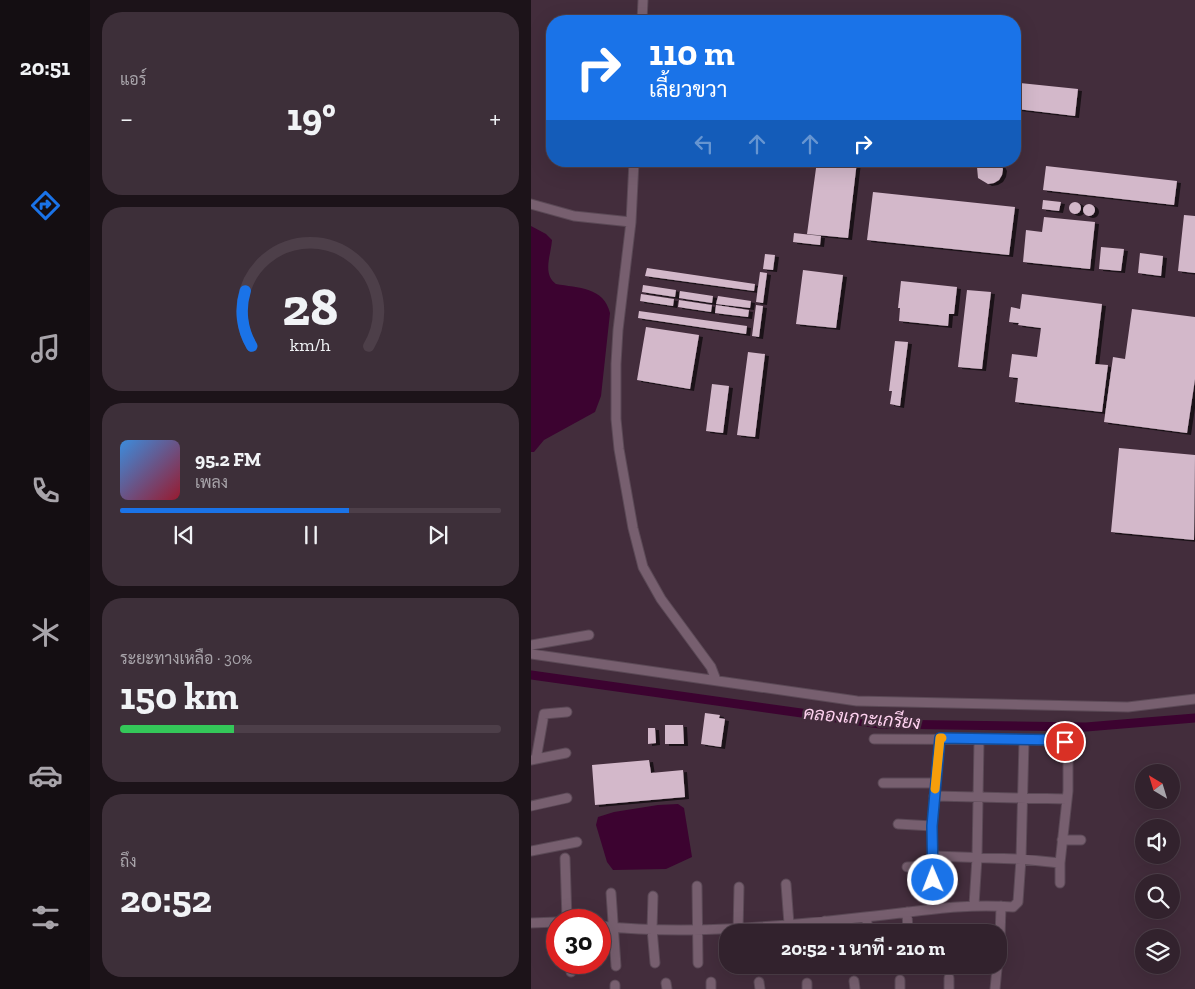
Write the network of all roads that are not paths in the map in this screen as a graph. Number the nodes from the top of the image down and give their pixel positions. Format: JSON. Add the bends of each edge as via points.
{"nodes":[{"id":1,"x":643,"y":0,"type":"edge"},
{"id":2,"x":642,"y":15,"type":"edge"},
{"id":3,"x":634,"y":167,"type":"edge"},
{"id":4,"x":531,"y":204,"type":"edge"},
{"id":5,"x":631,"y":222,"type":"junction"},
{"id":6,"x":589,"y":635,"type":"dead end"},
{"id":7,"x":531,"y":645,"type":"edge"},
{"id":8,"x":531,"y":654,"type":"edge"},
{"id":9,"x":716,"y":680,"type":"junction"},
{"id":10,"x":1195,"y":699,"type":"edge"},
{"id":11,"x":567,"y":712,"type":"dead end"},
{"id":12,"x":940,"y":738,"type":"junction"},
{"id":13,"x":873,"y":739,"type":"dead end"},
{"id":14,"x":979,"y":740,"type":"junction"},
{"id":15,"x":1024,"y":740,"type":"junction"},
{"id":16,"x":566,"y":753,"type":"dead end"},
{"id":17,"x":533,"y":759,"type":"edge"},
{"id":18,"x":936,"y":783,"type":"junction"},
{"id":19,"x":883,"y":784,"type":"dead end"},
{"id":20,"x":934,"y":796,"type":"junction"},
{"id":21,"x":567,"y":798,"type":"dead end"},
{"id":22,"x":977,"y":798,"type":"junction"},
{"id":23,"x":1022,"y":798,"type":"junction"},
{"id":24,"x":1067,"y":799,"type":"junction"},
{"id":25,"x":531,"y":806,"type":"edge"},
{"id":26,"x":898,"y":824,"type":"dead end"},
{"id":27,"x":932,"y":826,"type":"junction"},
{"id":28,"x":1063,"y":840,"type":"junction"},
{"id":29,"x":1081,"y":840,"type":"dead end"},
{"id":30,"x":577,"y":842,"type":"dead end"},
{"id":31,"x":531,"y":851,"type":"edge"},
{"id":32,"x":933,"y":856,"type":"junction"},
{"id":33,"x":565,"y":858,"type":"dead end"},
{"id":34,"x":977,"y":858,"type":"junction"},
{"id":35,"x":1021,"y":859,"type":"junction"},
{"id":36,"x":1060,"y":864,"type":"junction"},
{"id":37,"x":933,"y":866,"type":"junction"},
{"id":38,"x":907,"y":867,"type":"dead end"},
{"id":39,"x":1060,"y":883,"type":"dead end"},
{"id":40,"x":786,"y":884,"type":"dead end"},
{"id":41,"x":697,"y":886,"type":"dead end"},
{"id":42,"x":739,"y":887,"type":"dead end"},
{"id":43,"x":611,"y":893,"type":"dead end"},
{"id":44,"x":653,"y":896,"type":"dead end"},
{"id":45,"x":974,"y":905,"type":"junction"},
{"id":46,"x":1001,"y":906,"type":"junction"},
{"id":47,"x":934,"y":908,"type":"junction"},
{"id":48,"x":567,"y":909,"type":"edge"},
{"id":49,"x":907,"y":912,"type":"junction"},
{"id":50,"x":867,"y":917,"type":"junction"},
{"id":51,"x":825,"y":921,"type":"joint"},
{"id":52,"x":546,"y":922,"type":"edge"},
{"id":53,"x":531,"y":923,"type":"edge"},
{"id":54,"x":738,"y":924,"type":"edge"},
{"id":55,"x":784,"y":924,"type":"edge"},
{"id":56,"x":804,"y":924,"type":"edge"},
{"id":57,"x":867,"y":924,"type":"edge"},
{"id":58,"x":908,"y":924,"type":"edge"},
{"id":59,"x":613,"y":928,"type":"junction"},
{"id":60,"x":697,"y":929,"type":"junction"},
{"id":61,"x":652,"y":930,"type":"junction"},
{"id":62,"x":719,"y":930,"type":"edge"},
{"id":63,"x":655,"y":963,"type":"dead end"},
{"id":64,"x":698,"y":963,"type":"dead end"},
{"id":65,"x":616,"y":966,"type":"dead end"},
{"id":66,"x":949,"y":978,"type":"dead end"},
{"id":67,"x":949,"y":989,"type":"edge"},
{"id":68,"x":995,"y":989,"type":"edge"}],
"edges":[{"from":1,"to":2,"type":"street"},
{"from":3,"to":5,"type":"street"},
{"from":4,"to":5,"type":"street","via":[[574,216]]},
{"from":5,"to":9,"type":"street","via":[[618,330],[615,393],[619,449],[633,528],[643,567],[651,582],[711,667]]},
{"from":6,"to":7,"type":"street"},
{"from":8,"to":9,"type":"street"},
{"from":9,"to":10,"type":"street","via":[[857,701],[1128,707]]},
{"from":11,"to":17,"type":"street","via":[[544,714]]},
{"from":12,"to":13,"type":"street"},
{"from":12,"to":14,"type":"street"},
{"from":12,"to":18,"type":"street"},
{"from":14,"to":15,"type":"street"},
{"from":14,"to":22,"type":"street"},
{"from":15,"to":23,"type":"street"},
{"from":15,"to":24,"type":"street","via":[[1062,740],[1067,744]]},
{"from":16,"to":17,"type":"street"},
{"from":18,"to":19,"type":"street"},
{"from":18,"to":20,"type":"street"},
{"from":20,"to":22,"type":"street"},
{"from":20,"to":27,"type":"street"},
{"from":21,"to":25,"type":"street"},
{"from":22,"to":23,"type":"street"},
{"from":22,"to":34,"type":"street"},
{"from":23,"to":24,"type":"street"},
{"from":23,"to":35,"type":"street"},
{"from":24,"to":28,"type":"street"},
{"from":26,"to":27,"type":"street"},
{"from":27,"to":32,"type":"street"},
{"from":28,"to":29,"type":"street"},
{"from":28,"to":36,"type":"street"},
{"from":30,"to":31,"type":"street"},
{"from":32,"to":34,"type":"street"},
{"from":32,"to":37,"type":"street"},
{"from":33,"to":48,"type":"street"},
{"from":34,"to":35,"type":"street"},
{"from":34,"to":45,"type":"street"},
{"from":35,"to":36,"type":"street"},
{"from":35,"to":46,"type":"street","via":[[1017,902],[1013,906]]},
{"from":36,"to":39,"type":"street"},
{"from":37,"to":38,"type":"street"},
{"from":37,"to":47,"type":"street"},
{"from":40,"to":55,"type":"street"},
{"from":41,"to":60,"type":"street"},
{"from":42,"to":54,"type":"street"},
{"from":43,"to":59,"type":"street"},
{"from":44,"to":61,"type":"street"},
{"from":45,"to":46,"type":"street"},
{"from":45,"to":47,"type":"street"},
{"from":46,"to":68,"type":"street"},
{"from":47,"to":49,"type":"street"},
{"from":49,"to":50,"type":"street"},
{"from":49,"to":58,"type":"street"},
{"from":50,"to":51,"type":"street"},
{"from":50,"to":57,"type":"street"},
{"from":51,"to":56,"type":"street"},
{"from":52,"to":53,"type":"street"},
{"from":59,"to":61,"type":"street"},
{"from":59,"to":65,"type":"street"},
{"from":60,"to":61,"type":"street"},
{"from":60,"to":62,"type":"street"},
{"from":60,"to":64,"type":"street"},
{"from":61,"to":63,"type":"street"},
{"from":66,"to":67,"type":"street"}]}
